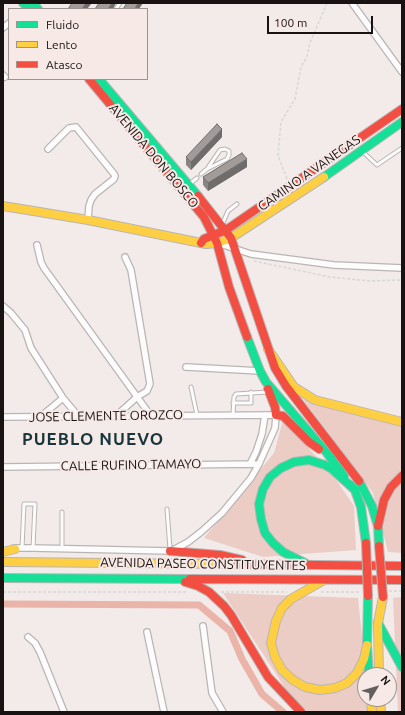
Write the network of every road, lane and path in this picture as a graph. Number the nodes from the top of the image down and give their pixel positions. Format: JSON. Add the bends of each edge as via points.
{"nodes":[{"id":1,"x":327,"y":3,"type":"edge"},
{"id":2,"x":352,"y":3,"type":"edge"},
{"id":3,"x":402,"y":72,"type":"edge"},
{"id":4,"x":90,"y":80,"type":"edge"},
{"id":5,"x":100,"y":80,"type":"edge"},
{"id":6,"x":402,"y":108,"type":"edge"},
{"id":7,"x":402,"y":122,"type":"edge"},
{"id":8,"x":402,"y":148,"type":"edge"},
{"id":9,"x":48,"y":149,"type":"dead end"},
{"id":10,"x":362,"y":151,"type":"junction"},
{"id":11,"x":206,"y":169,"type":"junction"},
{"id":12,"x":201,"y":174,"type":"dead end"},
{"id":13,"x":197,"y":178,"type":"dead end"},
{"id":14,"x":189,"y":184,"type":"junction"},
{"id":15,"x":292,"y":186,"type":"junction"},
{"id":16,"x":182,"y":190,"type":"junction"},
{"id":17,"x":237,"y":204,"type":"dead end"},
{"id":18,"x":3,"y":206,"type":"edge"},
{"id":19,"x":88,"y":220,"type":"junction"},
{"id":20,"x":224,"y":228,"type":"junction"},
{"id":21,"x":231,"y":238,"type":"junction"},
{"id":22,"x":216,"y":239,"type":"junction"},
{"id":23,"x":37,"y":246,"type":"dead end"},
{"id":24,"x":234,"y":249,"type":"junction"},
{"id":25,"x":125,"y":257,"type":"dead end"},
{"id":26,"x":250,"y":261,"type":"dead end"},
{"id":27,"x":402,"y":268,"type":"edge"},
{"id":28,"x":226,"y":274,"type":"junction"},
{"id":29,"x":242,"y":274,"type":"junction"},
{"id":30,"x":402,"y":280,"type":"edge"},
{"id":31,"x":3,"y":306,"type":"edge"},
{"id":32,"x":268,"y":349,"type":"junction"},
{"id":33,"x":186,"y":367,"type":"dead end"},
{"id":34,"x":260,"y":371,"type":"junction"},
{"id":35,"x":266,"y":382,"type":"junction"},
{"id":36,"x":191,"y":387,"type":"dead end"},
{"id":37,"x":251,"y":392,"type":"junction"},
{"id":38,"x":269,"y":392,"type":"junction"},
{"id":39,"x":137,"y":397,"type":"junction"},
{"id":40,"x":63,"y":398,"type":"junction"},
{"id":41,"x":234,"y":403,"type":"junction"},
{"id":42,"x":117,"y":415,"type":"junction"},
{"id":43,"x":197,"y":415,"type":"junction"},
{"id":44,"x":233,"y":415,"type":"junction"},
{"id":45,"x":265,"y":415,"type":"junction"},
{"id":46,"x":276,"y":415,"type":"junction"},
{"id":47,"x":4,"y":416,"type":"edge"},
{"id":48,"x":151,"y":416,"type":"junction"},
{"id":49,"x":40,"y":417,"type":"junction"},
{"id":50,"x":79,"y":417,"type":"junction"},
{"id":51,"x":402,"y":422,"type":"edge"},
{"id":52,"x":327,"y":453,"type":"junction"},
{"id":53,"x":250,"y":464,"type":"junction"},
{"id":54,"x":259,"y":464,"type":"junction"},
{"id":55,"x":3,"y":467,"type":"edge"},
{"id":56,"x":402,"y":476,"type":"edge"},
{"id":57,"x":354,"y":490,"type":"junction"},
{"id":58,"x":167,"y":509,"type":"dead end"},
{"id":59,"x":62,"y":512,"type":"dead end"},
{"id":60,"x":378,"y":526,"type":"junction"},
{"id":61,"x":3,"y":548,"type":"edge"},
{"id":62,"x":18,"y":548,"type":"junction"},
{"id":63,"x":33,"y":548,"type":"junction"},
{"id":64,"x":62,"y":548,"type":"junction"},
{"id":65,"x":170,"y":551,"type":"junction"},
{"id":66,"x":3,"y":552,"type":"edge"},
{"id":67,"x":3,"y":562,"type":"edge"},
{"id":68,"x":257,"y":564,"type":"junction"},
{"id":69,"x":311,"y":565,"type":"junction"},
{"id":70,"x":402,"y":566,"type":"edge"},
{"id":71,"x":3,"y":578,"type":"edge"},
{"id":72,"x":175,"y":579,"type":"junction"},
{"id":73,"x":325,"y":580,"type":"junction"},
{"id":74,"x":402,"y":580,"type":"edge"},
{"id":75,"x":378,"y":623,"type":"junction"},
{"id":76,"x":203,"y":626,"type":"dead end"},
{"id":77,"x":147,"y":632,"type":"dead end"},
{"id":78,"x":28,"y":637,"type":"dead end"},
{"id":79,"x":367,"y":645,"type":"junction"},
{"id":80,"x":368,"y":667,"type":"edge"},
{"id":81,"x":379,"y":667,"type":"edge"},
{"id":82,"x":402,"y":667,"type":"edge"},
{"id":83,"x":64,"y":712,"type":"edge"},
{"id":84,"x":164,"y":712,"type":"edge"},
{"id":85,"x":223,"y":712,"type":"edge"},
{"id":86,"x":300,"y":712,"type":"edge"}],
"edges":[{"from":1,"to":15,"type":"path","via":[[309,45],[308,57],[301,67],[295,99],[282,122],[278,156],[284,174]]},
{"from":2,"to":3,"type":"street"},
{"from":4,"to":16,"type":"main road","name":"AVENIDA DON BOSCO"},
{"from":5,"to":14,"type":"main road","name":"AVENIDA DON BOSCO"},
{"from":6,"to":15,"type":"main road","name":"CAMINO A VANEGAS"},
{"from":7,"to":10,"type":"main road","name":"CAMINO A VANEGAS"},
{"from":8,"to":10,"type":"lane","via":[[377,165]]},
{"from":9,"to":19,"type":"street","via":[[70,128],[76,126],[115,175],[114,179],[94,195],[89,206]]},
{"from":10,"to":21,"type":"main road","name":"CAMINO A VANEGAS"},
{"from":11,"to":11,"type":"lane","via":[[227,159],[229,151],[220,150]]},
{"from":11,"to":12,"type":"lane"},
{"from":13,"to":14,"type":"lane"},
{"from":14,"to":16,"type":"lane"},
{"from":14,"to":20,"type":"main road","name":"AVENIDA DON BOSCO"},
{"from":15,"to":20,"type":"main road","name":"CAMINO A VANEGAS"},
{"from":16,"to":22,"type":"main road","name":"AVENIDA DON BOSCO","via":[[204,217]]},
{"from":17,"to":20,"type":"lane","via":[[228,211]]},
{"from":18,"to":19,"type":"main road"},
{"from":19,"to":22,"type":"main road","via":[[206,244]]},
{"from":20,"to":21,"type":"main road","name":"AVENIDA DON BOSCO"},
{"from":20,"to":22,"type":"main road","name":"CAMINO A VANEGAS"},
{"from":21,"to":22,"type":"main road","name":"CAMINO A VANEGAS"},
{"from":21,"to":24,"type":"main road","name":"AVENIDA DON BOSCO"},
{"from":22,"to":24,"type":"street"},
{"from":22,"to":28,"type":"main road","name":"AVENIDA DON BOSCO"},
{"from":23,"to":39,"type":"street","via":[[44,268]]},
{"from":24,"to":27,"type":"street","via":[[251,254],[334,265]]},
{"from":24,"to":29,"type":"main road","name":"AVENIDA DON BOSCO"},
{"from":25,"to":39,"type":"street","via":[[131,270],[150,380],[147,391]]},
{"from":26,"to":30,"type":"path","via":[[338,278]]},
{"from":28,"to":29,"type":"main road","via":[[227,269],[233,267]]},
{"from":28,"to":34,"type":"main road","name":"AVENIDA DON BOSCO"},
{"from":29,"to":32,"type":"main road","name":"AVENIDA DON BOSCO"},
{"from":31,"to":40,"type":"street","via":[[25,330],[31,348]]},
{"from":32,"to":51,"type":"main road","via":[[294,386],[315,400]]},
{"from":32,"to":60,"type":"main road","via":[[275,368],[286,386],[358,477],[372,506]]},
{"from":33,"to":34,"type":"street"},
{"from":34,"to":35,"type":"main road","name":"AVENIDA DON BOSCO"},
{"from":35,"to":38,"type":"main road"},
{"from":35,"to":52,"type":"main road"},
{"from":36,"to":43,"type":"lane"},
{"from":37,"to":38,"type":"lane"},
{"from":37,"to":41,"type":"lane","via":[[236,394]]},
{"from":37,"to":41,"type":"lane","via":[[251,403]]},
{"from":38,"to":46,"type":"main road"},
{"from":39,"to":42,"type":"street"},
{"from":39,"to":48,"type":"street"},
{"from":40,"to":49,"type":"street"},
{"from":40,"to":50,"type":"street"},
{"from":41,"to":44,"type":"lane"},
{"from":42,"to":48,"type":"street","name":"JOSE CLEMENTE OROZCO"},
{"from":42,"to":50,"type":"street","name":"JOSE CLEMENTE OROZCO"},
{"from":43,"to":44,"type":"street","name":"JOSE CLEMENTE OROZCO"},
{"from":43,"to":48,"type":"street","name":"JOSE CLEMENTE OROZCO"},
{"from":44,"to":45,"type":"street","name":"JOSE CLEMENTE OROZCO"},
{"from":45,"to":46,"type":"street","name":"JOSE CLEMENTE OROZCO"},
{"from":45,"to":53,"type":"street","via":[[262,434]]},
{"from":46,"to":52,"type":"main road","via":[[283,416],[309,442]]},
{"from":46,"to":54,"type":"street","via":[[275,428]]},
{"from":47,"to":49,"type":"street","name":"JOSE CLEMENTE OROZCO"},
{"from":49,"to":50,"type":"street","name":"JOSE CLEMENTE OROZCO"},
{"from":52,"to":57,"type":"main road"},
{"from":53,"to":54,"type":"street","name":"CALLE RUFINO TAMAYO"},
{"from":53,"to":55,"type":"street","name":"CALLE RUFINO TAMAYO"},
{"from":54,"to":65,"type":"street","via":[[240,494],[222,514],[188,542]]},
{"from":56,"to":60,"type":"main road","via":[[391,487],[384,500]]},
{"from":57,"to":69,"type":"main road","via":[[332,469],[309,460],[288,464],[266,482],[260,504],[265,533],[283,552]]},
{"from":57,"to":79,"type":"main road","bridge":true,"via":[[361,507],[366,543]]},
{"from":58,"to":65,"type":"lane"},
{"from":59,"to":64,"type":"lane"},
{"from":60,"to":75,"type":"main road","bridge":true,"via":[[383,597]]},
{"from":61,"to":62,"type":"street"},
{"from":62,"to":63,"type":"street"},
{"from":62,"to":63,"type":"lane","via":[[24,504],[35,504]]},
{"from":62,"to":66,"type":"main road"},
{"from":63,"to":64,"type":"street"},
{"from":64,"to":65,"type":"street"},
{"from":65,"to":68,"type":"main road","via":[[220,555]]},
{"from":67,"to":68,"type":"main road","name":"AVENIDA PASEO CONSTITUYENTES"},
{"from":68,"to":69,"type":"main road","name":"AVENIDA PASEO CONSTITUYENTES"},
{"from":69,"to":70,"type":"main road","name":"AVENIDA PASEO CONSTITUYENTES"},
{"from":71,"to":72,"type":"main road","name":"AVENIDA PASEO CONSTITUYENTES"},
{"from":72,"to":73,"type":"main road","name":"AVENIDA PASEO CONSTITUYENTES"},
{"from":72,"to":86,"type":"main road","via":[[209,592],[224,606],[268,677]]},
{"from":73,"to":74,"type":"main road","name":"AVENIDA PASEO CONSTITUYENTES"},
{"from":73,"to":79,"type":"main road","via":[[296,595],[279,614],[273,628],[271,643],[278,664],[292,680],[305,687],[320,690],[335,688],[347,683],[357,673]]},
{"from":75,"to":81,"type":"main road"},
{"from":75,"to":82,"type":"main road"},
{"from":76,"to":85,"type":"street","via":[[212,692]]},
{"from":77,"to":84,"type":"street"},
{"from":78,"to":83,"type":"street","via":[[36,643]]},
{"from":79,"to":80,"type":"main road"}]}
